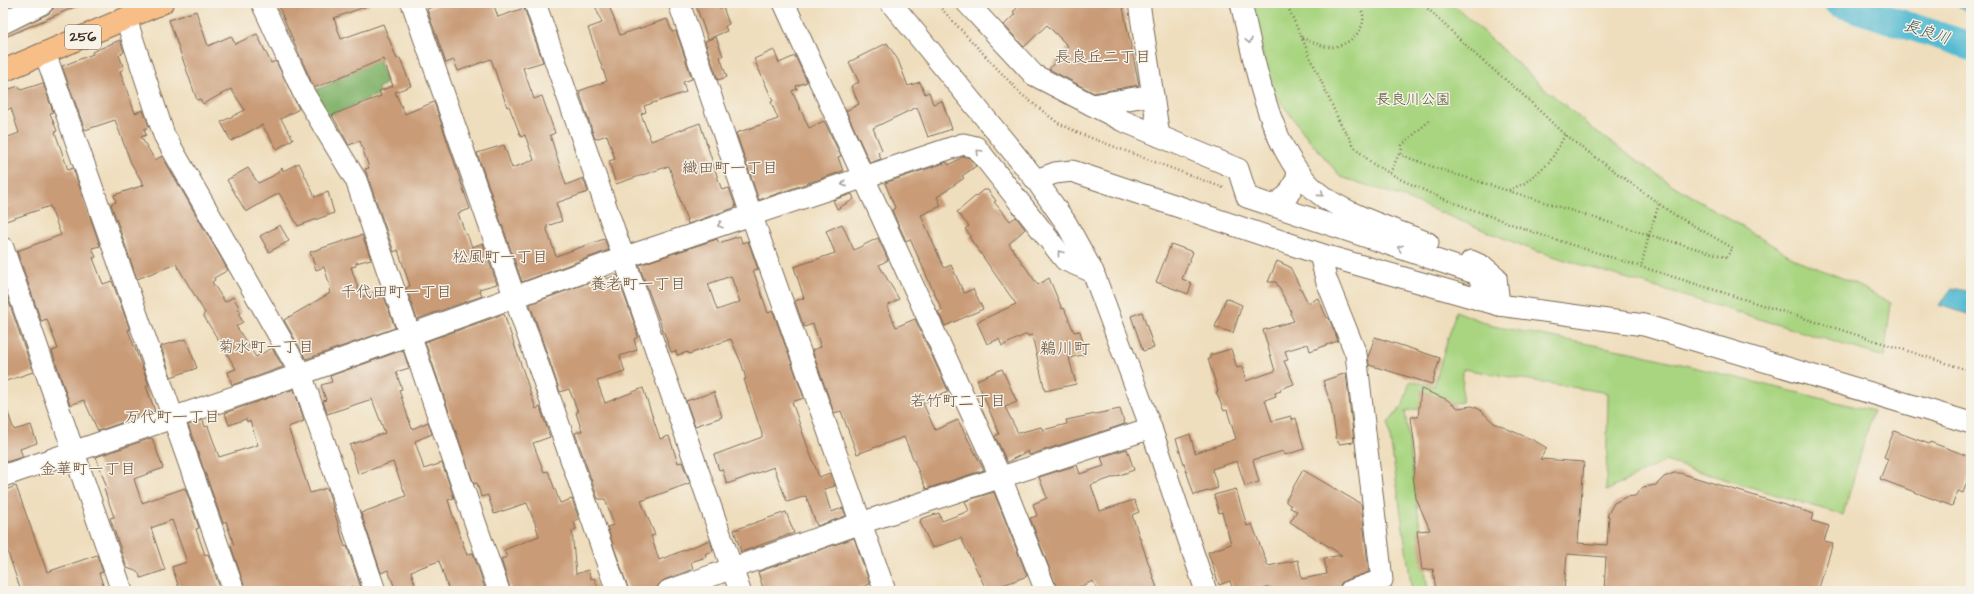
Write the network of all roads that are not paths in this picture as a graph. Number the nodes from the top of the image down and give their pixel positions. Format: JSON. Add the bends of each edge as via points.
{"nodes":[{"id":1,"x":43,"y":3,"type":"edge"},
{"id":2,"x":162,"y":3,"type":"edge"},
{"id":3,"x":262,"y":3,"type":"edge"},
{"id":4,"x":412,"y":3,"type":"edge"},
{"id":5,"x":536,"y":3,"type":"edge"},
{"id":6,"x":679,"y":3,"type":"edge"},
{"id":7,"x":784,"y":3,"type":"edge"},
{"id":8,"x":891,"y":3,"type":"edge"},
{"id":9,"x":966,"y":3,"type":"edge"},
{"id":10,"x":1139,"y":3,"type":"edge"},
{"id":11,"x":1241,"y":3,"type":"edge"},
{"id":12,"x":129,"y":11,"type":"edge"},
{"id":13,"x":3,"y":23,"type":"edge"},
{"id":14,"x":45,"y":53,"type":"junction"},
{"id":15,"x":3,"y":58,"type":"edge"},
{"id":16,"x":3,"y":71,"type":"edge"},
{"id":17,"x":1153,"y":95,"type":"junction"},
{"id":18,"x":1092,"y":105,"type":"junction"},
{"id":19,"x":1159,"y":136,"type":"junction"},
{"id":20,"x":1300,"y":174,"type":"junction"},
{"id":21,"x":865,"y":177,"type":"junction"},
{"id":22,"x":1036,"y":180,"type":"junction"},
{"id":23,"x":1274,"y":206,"type":"junction"},
{"id":24,"x":751,"y":214,"type":"junction"},
{"id":25,"x":3,"y":248,"type":"edge"},
{"id":26,"x":1320,"y":254,"type":"junction"},
{"id":27,"x":623,"y":258,"type":"junction"},
{"id":28,"x":1093,"y":272,"type":"junction"},
{"id":29,"x":514,"y":298,"type":"junction"},
{"id":30,"x":1489,"y":303,"type":"junction"},
{"id":31,"x":408,"y":335,"type":"junction"},
{"id":32,"x":301,"y":374,"type":"junction"},
{"id":33,"x":173,"y":417,"type":"junction"},
{"id":34,"x":1971,"y":423,"type":"edge"},
{"id":35,"x":1151,"y":428,"type":"junction"},
{"id":36,"x":74,"y":452,"type":"junction"},
{"id":37,"x":3,"y":476,"type":"edge"},
{"id":38,"x":1001,"y":478,"type":"junction"},
{"id":39,"x":861,"y":523,"type":"junction"},
{"id":40,"x":732,"y":568,"type":"junction"},
{"id":41,"x":122,"y":591,"type":"edge"},
{"id":42,"x":234,"y":591,"type":"edge"},
{"id":43,"x":375,"y":591,"type":"edge"},
{"id":44,"x":498,"y":591,"type":"edge"},
{"id":45,"x":617,"y":591,"type":"edge"},
{"id":46,"x":668,"y":591,"type":"edge"},
{"id":47,"x":740,"y":591,"type":"edge"},
{"id":48,"x":885,"y":591,"type":"edge"},
{"id":49,"x":1046,"y":591,"type":"edge"},
{"id":50,"x":1206,"y":591,"type":"edge"},
{"id":51,"x":1350,"y":591,"type":"edge"}],
"edges":[{"from":1,"to":13,"type":"street"},
{"from":2,"to":12,"type":"highway","number":"256"},
{"from":3,"to":31,"type":"street","via":[[303,92],[356,180]]},
{"from":4,"to":29,"type":"street"},
{"from":5,"to":27,"type":"street"},
{"from":6,"to":24,"type":"street"},
{"from":7,"to":21,"type":"street"},
{"from":8,"to":22,"type":"street"},
{"from":9,"to":18,"type":"street","via":[[1034,75]]},
{"from":10,"to":17,"type":"street"},
{"from":11,"to":20,"type":"street","one_way":true,"via":[[1266,106],[1277,135]]},
{"from":12,"to":14,"type":"highway","number":"256"},
{"from":12,"to":15,"type":"highway","number":"256"},
{"from":12,"to":32,"type":"street","via":[[164,135]]},
{"from":14,"to":16,"type":"highway","number":"256"},
{"from":14,"to":33,"type":"street"},
{"from":17,"to":18,"type":"street"},
{"from":17,"to":19,"type":"street"},
{"from":18,"to":19,"type":"street"},
{"from":19,"to":23,"type":"street","via":[[1238,169],[1247,197]]},
{"from":20,"to":23,"type":"street","via":[[1288,195]]},
{"from":20,"to":30,"type":"street","one_way":true,"via":[[1323,197],[1346,210],[1484,267],[1496,278]]},
{"from":21,"to":24,"type":"street","one_way":true},
{"from":28,"to":21,"type":"street","one_way":true,"via":[[1065,260],[976,147],[963,144]]},
{"from":21,"to":38,"type":"street"},
{"from":22,"to":26,"type":"street","via":[[1055,173],[1072,171]]},
{"from":22,"to":28,"type":"street","via":[[1066,223]]},
{"from":30,"to":23,"type":"street","one_way":true,"via":[[1478,274]]},
{"from":24,"to":27,"type":"street","one_way":true},
{"from":24,"to":39,"type":"street"},
{"from":25,"to":36,"type":"street"},
{"from":26,"to":30,"type":"street"},
{"from":26,"to":51,"type":"street","via":[[1326,279],[1356,354],[1382,580]]},
{"from":27,"to":29,"type":"street"},
{"from":27,"to":40,"type":"street"},
{"from":28,"to":35,"type":"street"},
{"from":29,"to":31,"type":"street"},
{"from":29,"to":45,"type":"street"},
{"from":30,"to":34,"type":"street","via":[[1644,325]]},
{"from":31,"to":32,"type":"street"},
{"from":31,"to":44,"type":"street"},
{"from":32,"to":33,"type":"street"},
{"from":32,"to":43,"type":"street"},
{"from":33,"to":36,"type":"street"},
{"from":33,"to":42,"type":"street"},
{"from":35,"to":38,"type":"street"},
{"from":35,"to":50,"type":"street"},
{"from":36,"to":37,"type":"street"},
{"from":36,"to":41,"type":"street"},
{"from":38,"to":39,"type":"street"},
{"from":38,"to":49,"type":"street"},
{"from":39,"to":40,"type":"street"},
{"from":39,"to":48,"type":"street"},
{"from":40,"to":46,"type":"street"},
{"from":40,"to":47,"type":"street"}]}
